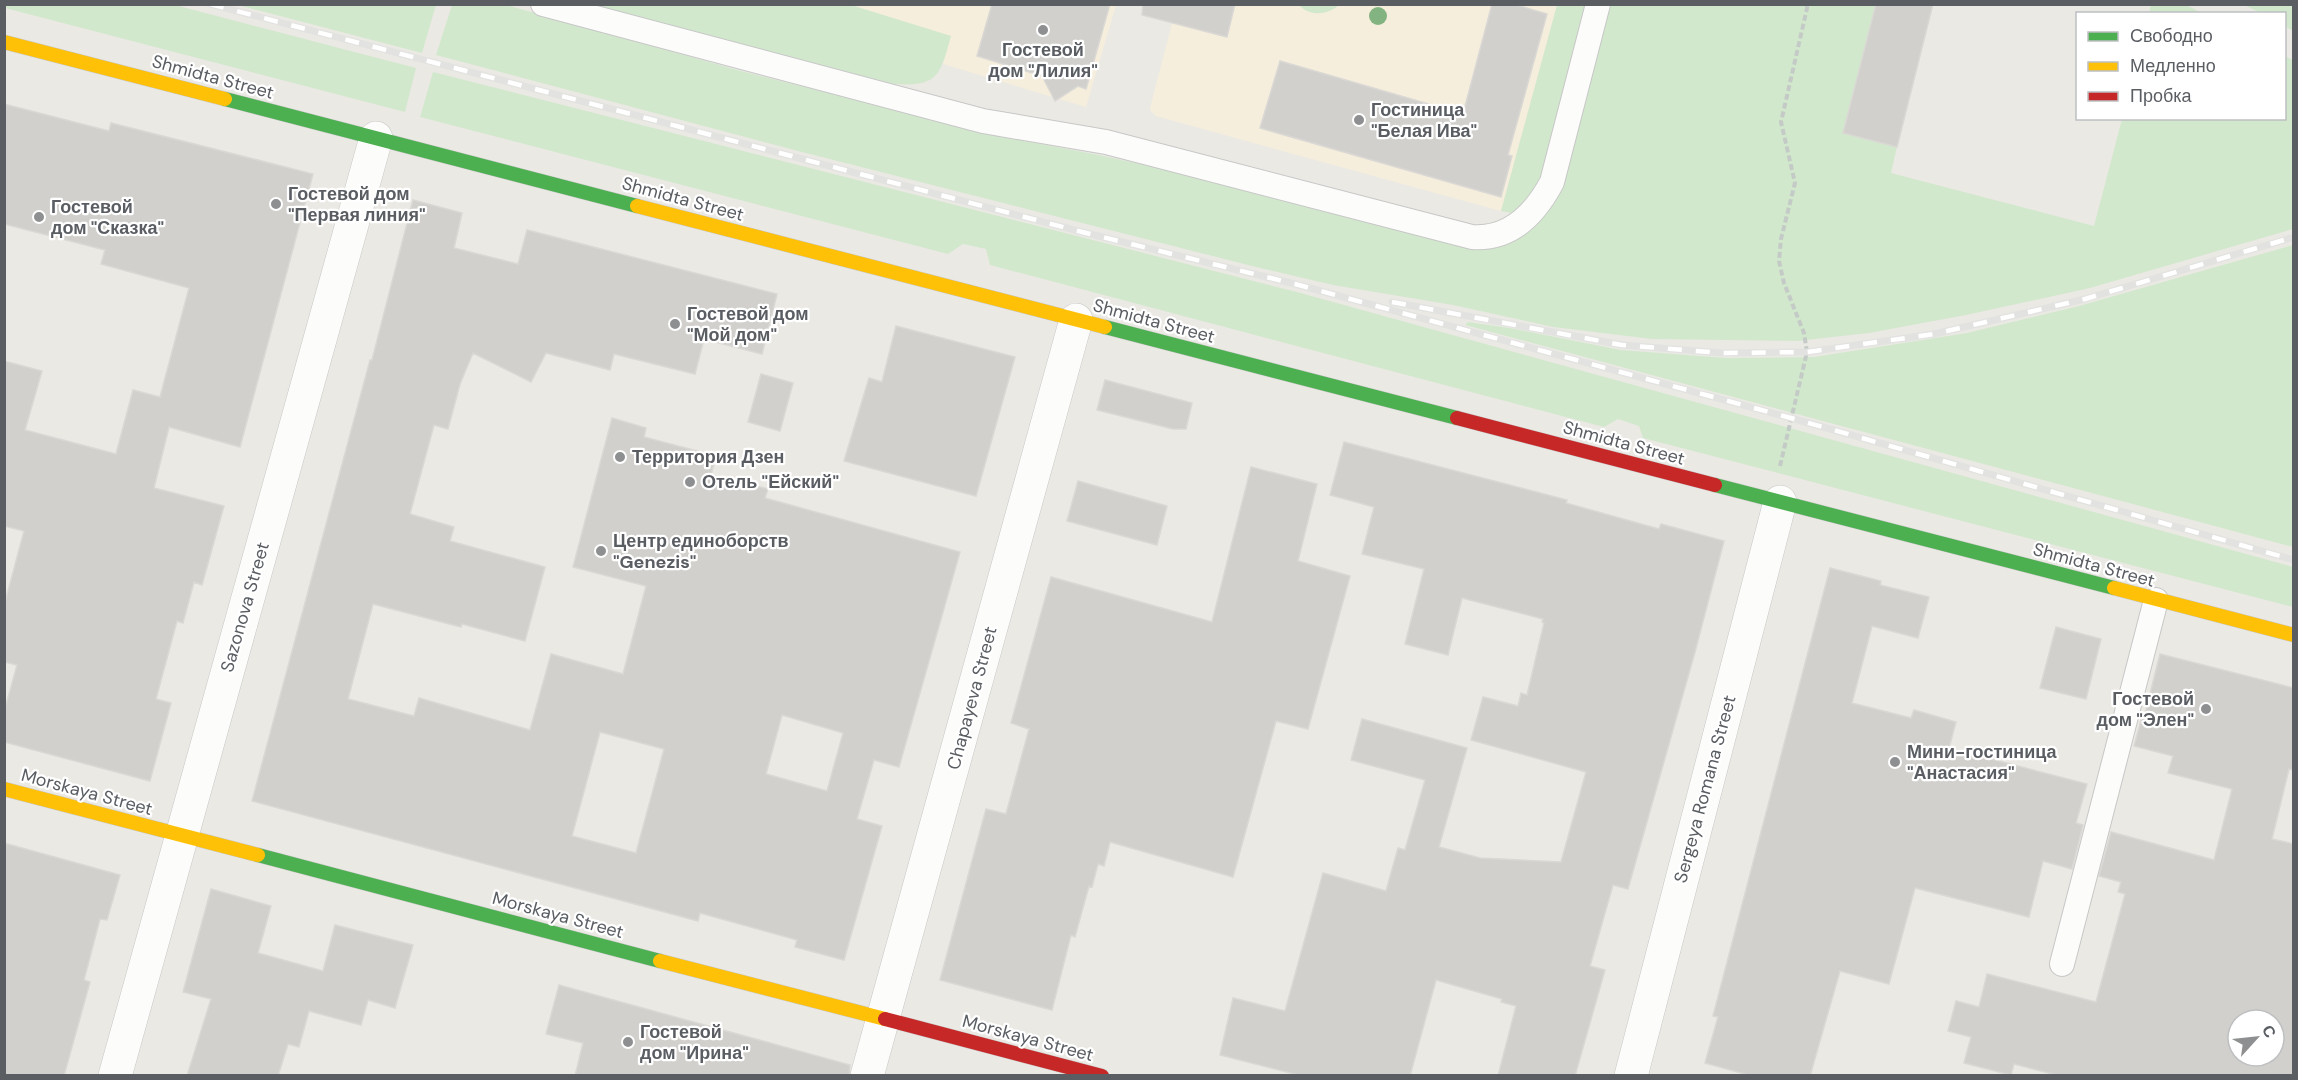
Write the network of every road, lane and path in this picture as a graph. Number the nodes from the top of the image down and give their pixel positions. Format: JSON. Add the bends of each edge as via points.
{"nodes":[{"id":1,"x":543,"y":4,"type":"edge"},
{"id":2,"x":1598,"y":4,"type":"edge"},
{"id":3,"x":1808,"y":4,"type":"edge"},
{"id":4,"x":4,"y":42,"type":"edge"},
{"id":5,"x":376,"y":138,"type":"junction"},
{"id":6,"x":1076,"y":320,"type":"junction"},
{"id":7,"x":1780,"y":468,"type":"dead end"},
{"id":8,"x":1780,"y":502,"type":"junction"},
{"id":9,"x":2157,"y":600,"type":"junction"},
{"id":10,"x":2294,"y":635,"type":"edge"},
{"id":11,"x":4,"y":789,"type":"edge"},
{"id":12,"x":182,"y":836,"type":"junction"},
{"id":13,"x":2062,"y":964,"type":"dead end"},
{"id":14,"x":883,"y":1019,"type":"junction"},
{"id":15,"x":115,"y":1076,"type":"edge"},
{"id":16,"x":867,"y":1076,"type":"edge"},
{"id":17,"x":1102,"y":1076,"type":"edge"},
{"id":18,"x":1631,"y":1076,"type":"edge"}],
"edges":[{"from":1,"to":2,"type":"lane","via":[[983,121],[1106,142],[1486,238],[1514,228],[1531,214],[1552,182]]},
{"from":3,"to":7,"type":"path","via":[[1781,122],[1795,183],[1779,261],[1807,352]]},
{"from":4,"to":5,"type":"street","name":"Shmidta Street"},
{"from":5,"to":6,"type":"street","name":"Shmidta Street"},
{"from":5,"to":12,"type":"street","name":"Sazonova Street"},
{"from":6,"to":8,"type":"street","name":"Shmidta Street"},
{"from":6,"to":14,"type":"street","name":"Chapayeva Street"},
{"from":8,"to":9,"type":"street","name":"Shmidta Street"},
{"from":8,"to":18,"type":"street","name":"Sergeya Romana Street"},
{"from":9,"to":10,"type":"street","name":"Shmidta Street"},
{"from":9,"to":13,"type":"lane"},
{"from":11,"to":12,"type":"street","name":"Morskaya Street"},
{"from":12,"to":14,"type":"street","name":"Morskaya Street"},
{"from":12,"to":15,"type":"street","name":"Sazonova Street"},
{"from":14,"to":16,"type":"street","name":"Chapayeva Street"},
{"from":14,"to":17,"type":"street","name":"Morskaya Street"}]}
